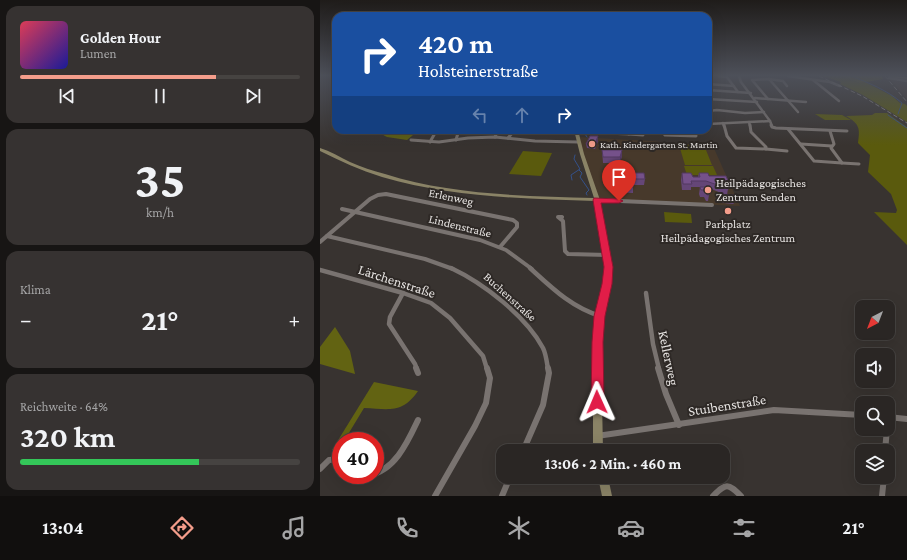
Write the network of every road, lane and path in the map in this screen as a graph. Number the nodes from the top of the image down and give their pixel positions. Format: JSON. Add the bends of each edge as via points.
{"nodes":[{"id":1,"x":712,"y":99,"type":"edge"},
{"id":2,"x":756,"y":99,"type":"edge"},
{"id":3,"x":770,"y":99,"type":"edge"},
{"id":4,"x":836,"y":99,"type":"edge"},
{"id":5,"x":790,"y":101,"type":"junction"},
{"id":6,"x":839,"y":101,"type":"dead end"},
{"id":7,"x":757,"y":102,"type":"junction"},
{"id":8,"x":806,"y":102,"type":"dead end"},
{"id":9,"x":712,"y":111,"type":"edge"},
{"id":10,"x":798,"y":112,"type":"dead end"},
{"id":11,"x":764,"y":113,"type":"junction"},
{"id":12,"x":770,"y":121,"type":"junction"},
{"id":13,"x":749,"y":122,"type":"junction"},
{"id":14,"x":723,"y":123,"type":"junction"},
{"id":15,"x":712,"y":124,"type":"edge"},
{"id":16,"x":788,"y":128,"type":"junction"},
{"id":17,"x":830,"y":131,"type":"junction"},
{"id":18,"x":847,"y":131,"type":"dead end"},
{"id":19,"x":434,"y":134,"type":"edge"},
{"id":20,"x":458,"y":134,"type":"edge"},
{"id":21,"x":496,"y":134,"type":"edge"},
{"id":22,"x":511,"y":134,"type":"edge"},
{"id":23,"x":554,"y":134,"type":"edge"},
{"id":24,"x":577,"y":134,"type":"edge"},
{"id":25,"x":629,"y":134,"type":"edge"},
{"id":26,"x":664,"y":134,"type":"edge"},
{"id":27,"x":643,"y":135,"type":"dead end"},
{"id":28,"x":696,"y":136,"type":"joint"},
{"id":29,"x":495,"y":137,"type":"junction"},
{"id":30,"x":508,"y":138,"type":"junction"},
{"id":31,"x":411,"y":140,"type":"dead end"},
{"id":32,"x":456,"y":140,"type":"junction"},
{"id":33,"x":698,"y":140,"type":"dead end"},
{"id":34,"x":556,"y":141,"type":"junction"},
{"id":35,"x":430,"y":142,"type":"junction"},
{"id":36,"x":578,"y":142,"type":"junction"},
{"id":37,"x":801,"y":144,"type":"junction"},
{"id":38,"x":832,"y":146,"type":"junction"},
{"id":39,"x":320,"y":149,"type":"edge"},
{"id":40,"x":766,"y":149,"type":"junction"},
{"id":41,"x":787,"y":150,"type":"dead end"},
{"id":42,"x":842,"y":163,"type":"junction"},
{"id":43,"x":859,"y":164,"type":"dead end"},
{"id":44,"x":597,"y":200,"type":"junction"},
{"id":45,"x":712,"y":205,"type":"dead end"},
{"id":46,"x":342,"y":209,"type":"dead end"},
{"id":47,"x":355,"y":212,"type":"junction"},
{"id":48,"x":561,"y":218,"type":"dead end"},
{"id":49,"x":327,"y":236,"type":"junction"},
{"id":50,"x":320,"y":242,"type":"edge"},
{"id":51,"x":500,"y":247,"type":"junction"},
{"id":52,"x":608,"y":255,"type":"junction"},
{"id":53,"x":320,"y":270,"type":"edge"},
{"id":54,"x":404,"y":293,"type":"junction"},
{"id":55,"x":646,"y":293,"type":"dead end"},
{"id":56,"x":600,"y":316,"type":"junction"},
{"id":57,"x":418,"y":373,"type":"dead end"},
{"id":58,"x":855,"y":415,"type":"edge"},
{"id":59,"x":895,"y":418,"type":"edge"},
{"id":60,"x":907,"y":419,"type":"edge"},
{"id":61,"x":418,"y":420,"type":"dead end"},
{"id":62,"x":679,"y":425,"type":"junction"},
{"id":63,"x":597,"y":436,"type":"junction"},
{"id":64,"x":525,"y":444,"type":"edge"},
{"id":65,"x":598,"y":444,"type":"edge"},
{"id":66,"x":332,"y":459,"type":"edge"},
{"id":67,"x":320,"y":469,"type":"edge"},
{"id":68,"x":384,"y":470,"type":"edge"},
{"id":69,"x":507,"y":484,"type":"edge"},
{"id":70,"x":604,"y":484,"type":"edge"},
{"id":71,"x":883,"y":484,"type":"edge"},
{"id":72,"x":435,"y":496,"type":"edge"},
{"id":73,"x":502,"y":496,"type":"edge"},
{"id":74,"x":607,"y":496,"type":"edge"},
{"id":75,"x":713,"y":496,"type":"edge"},
{"id":76,"x":741,"y":496,"type":"edge"},
{"id":77,"x":882,"y":496,"type":"edge"}],
"edges":[{"from":1,"to":7,"type":"street"},
{"from":2,"to":7,"type":"street"},
{"from":3,"to":5,"type":"street"},
{"from":4,"to":6,"type":"street"},
{"from":5,"to":8,"type":"street"},
{"from":5,"to":10,"type":"street"},
{"from":7,"to":11,"type":"street"},
{"from":9,"to":11,"type":"street"},
{"from":11,"to":12,"type":"street"},
{"from":12,"to":13,"type":"street"},
{"from":12,"to":16,"type":"street","via":[[773,127]]},
{"from":13,"to":14,"type":"street"},
{"from":13,"to":40,"type":"street","via":[[751,132]]},
{"from":14,"to":15,"type":"street"},
{"from":14,"to":40,"type":"street","via":[[727,136],[736,148]]},
{"from":16,"to":17,"type":"street"},
{"from":16,"to":37,"type":"street"},
{"from":17,"to":18,"type":"street"},
{"from":17,"to":38,"type":"street","via":[[834,144]]},
{"from":19,"to":35,"type":"street"},
{"from":20,"to":32,"type":"street"},
{"from":21,"to":29,"type":"street"},
{"from":22,"to":30,"type":"street"},
{"from":23,"to":34,"type":"street"},
{"from":24,"to":36,"type":"street"},
{"from":25,"to":27,"type":"street"},
{"from":26,"to":28,"type":"street"},
{"from":28,"to":33,"type":"street"},
{"from":29,"to":30,"type":"street"},
{"from":29,"to":32,"type":"street"},
{"from":30,"to":34,"type":"street"},
{"from":31,"to":35,"type":"street"},
{"from":32,"to":35,"type":"street"},
{"from":34,"to":36,"type":"street"},
{"from":36,"to":44,"type":"street"},
{"from":37,"to":38,"type":"street"},
{"from":37,"to":42,"type":"street","via":[[814,160]]},
{"from":38,"to":42,"type":"street"},
{"from":39,"to":44,"type":"street","via":[[357,166],[428,185],[503,195]]},
{"from":40,"to":41,"type":"street"},
{"from":42,"to":43,"type":"street"},
{"from":44,"to":45,"type":"street"},
{"from":44,"to":52,"type":"street"},
{"from":46,"to":47,"type":"street","name":"Lindenstraße"},
{"from":47,"to":49,"type":"street"},
{"from":47,"to":51,"type":"street","name":"Lindenstraße","via":[[467,236]]},
{"from":47,"to":51,"type":"street","name":"Erlenweg","via":[[373,197],[386,194],[513,220],[518,227]]},
{"from":48,"to":52,"type":"street","via":[[565,251],[568,254]]},
{"from":49,"to":50,"type":"street"},
{"from":49,"to":64,"type":"street","name":"Buchenstraße","via":[[425,259],[452,268],[485,287],[522,320],[544,350],[549,373],[543,405]]},
{"from":51,"to":56,"type":"street","name":"Lindenstraße","via":[[522,260],[562,296],[588,312]]},
{"from":52,"to":56,"type":"street","via":[[608,280]]},
{"from":53,"to":54,"type":"street","name":"Lärchenstraße"},
{"from":54,"to":57,"type":"street","via":[[394,308],[389,324],[415,364]]},
{"from":54,"to":72,"type":"street","name":"Lärchenstraße","via":[[431,303],[444,312],[480,350],[490,378],[481,415]]},
{"from":55,"to":62,"type":"street","name":"Kellerweg","via":[[652,342],[663,387]]},
{"from":56,"to":63,"type":"street","via":[[596,359]]},
{"from":58,"to":62,"type":"street","name":"Stuibenstraße","via":[[774,410]]},
{"from":59,"to":60,"type":"street"},
{"from":61,"to":68,"type":"street","via":[[390,465]]},
{"from":62,"to":63,"type":"street","name":"Stuibenstraße"},
{"from":63,"to":65,"type":"street"},
{"from":66,"to":67,"type":"street"},
{"from":69,"to":73,"type":"street"},
{"from":70,"to":74,"type":"street"},
{"from":71,"to":77,"type":"street"},
{"from":75,"to":76,"type":"street","via":[[725,485],[732,487]]}]}
